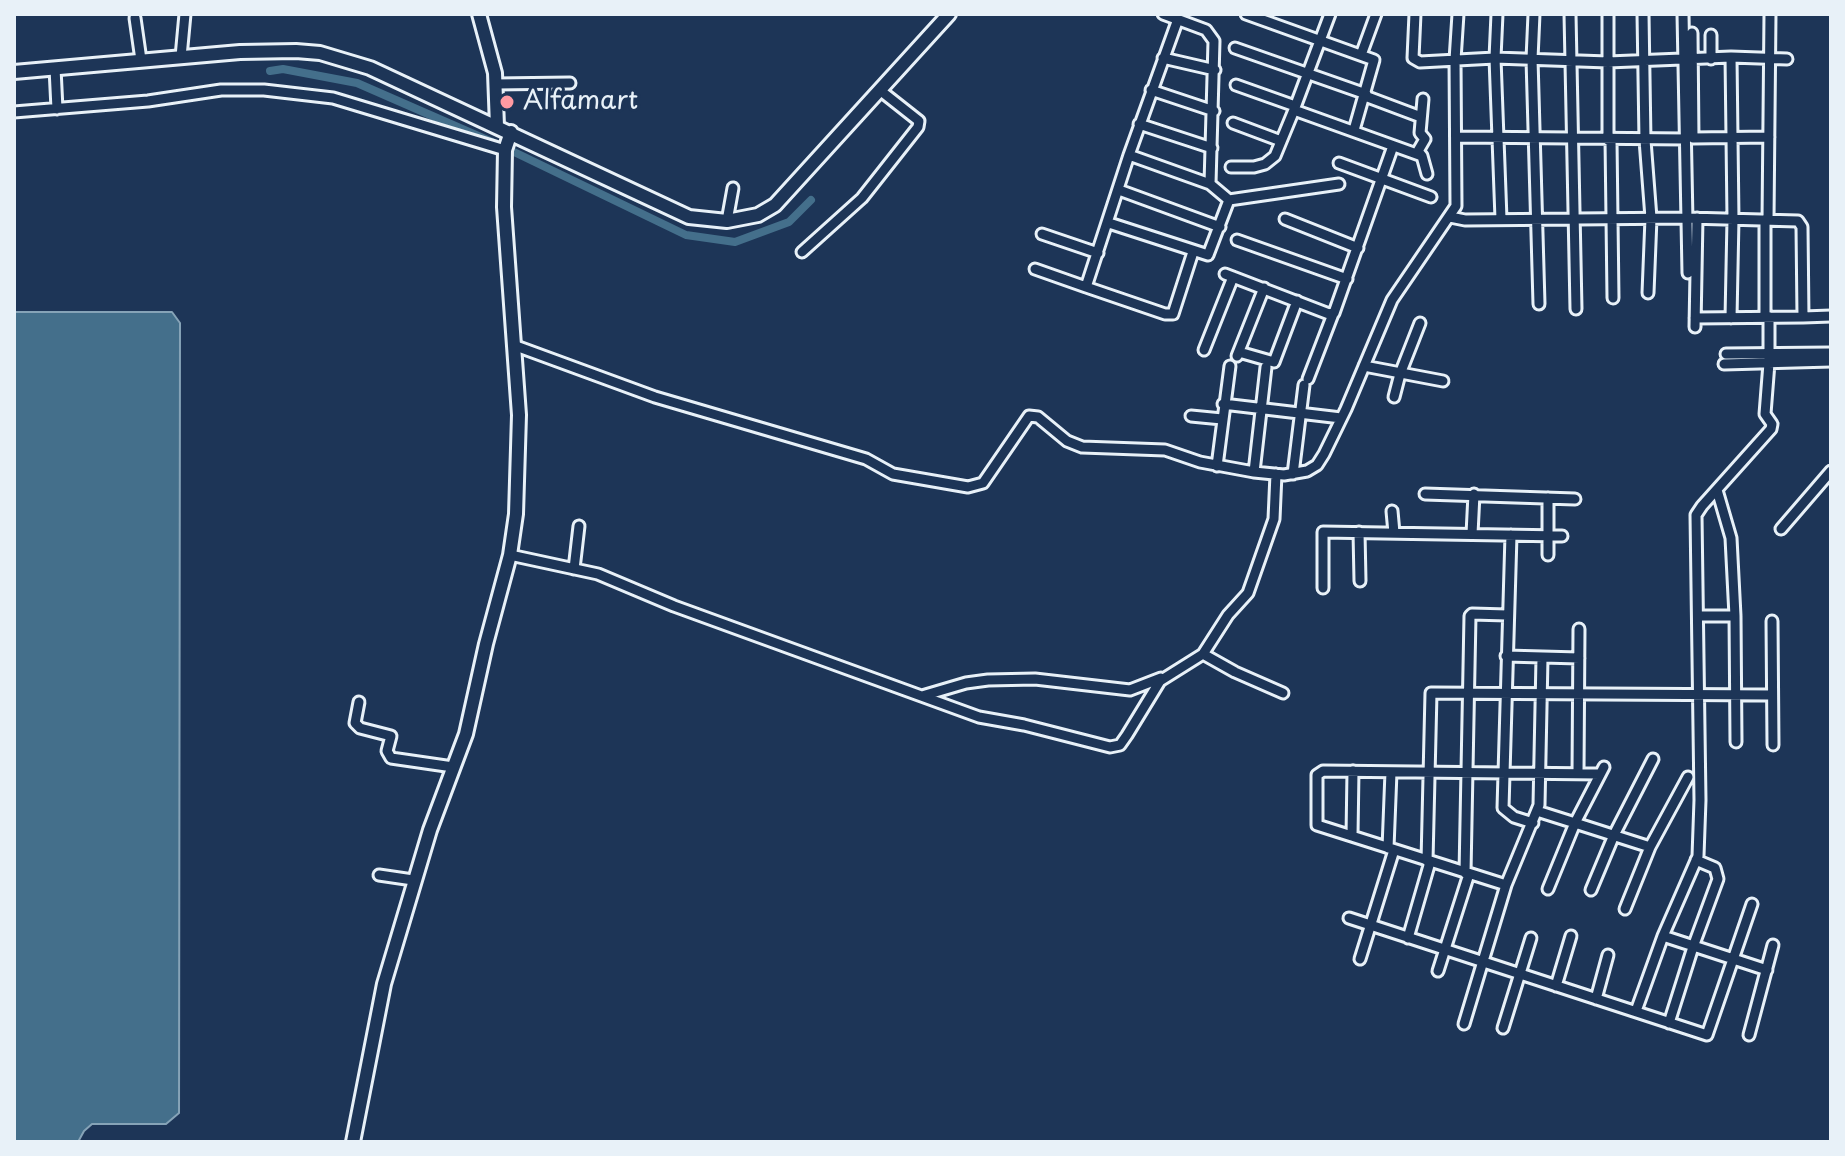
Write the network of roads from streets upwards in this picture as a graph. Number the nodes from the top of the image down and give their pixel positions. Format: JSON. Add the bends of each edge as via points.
{"nodes":[{"id":1,"x":185,"y":14,"type":"edge"},
{"id":2,"x":479,"y":14,"type":"edge"},
{"id":3,"x":949,"y":14,"type":"edge"},
{"id":4,"x":1163,"y":14,"type":"edge"},
{"id":5,"x":1246,"y":14,"type":"edge"},
{"id":6,"x":1330,"y":14,"type":"edge"},
{"id":7,"x":1376,"y":14,"type":"edge"},
{"id":8,"x":1415,"y":14,"type":"edge"},
{"id":9,"x":1458,"y":14,"type":"edge"},
{"id":10,"x":1497,"y":14,"type":"edge"},
{"id":11,"x":1534,"y":14,"type":"edge"},
{"id":12,"x":1570,"y":14,"type":"edge"},
{"id":13,"x":1608,"y":14,"type":"edge"},
{"id":14,"x":1643,"y":14,"type":"edge"},
{"id":15,"x":1683,"y":14,"type":"edge"},
{"id":16,"x":1770,"y":14,"type":"edge"},
{"id":17,"x":135,"y":18,"type":"dead end"},
{"id":18,"x":1178,"y":19,"type":"junction"},
{"id":19,"x":1692,"y":33,"type":"dead end"},
{"id":20,"x":1711,"y":35,"type":"dead end"},
{"id":21,"x":1319,"y":40,"type":"junction"},
{"id":22,"x":1235,"y":48,"type":"dead end"},
{"id":23,"x":1361,"y":55,"type":"junction"},
{"id":24,"x":181,"y":57,"type":"junction"},
{"id":25,"x":1731,"y":57,"type":"junction"},
{"id":26,"x":1163,"y":58,"type":"junction"},
{"id":27,"x":1495,"y":58,"type":"junction"},
{"id":28,"x":1532,"y":59,"type":"junction"},
{"id":29,"x":1711,"y":59,"type":"junction"},
{"id":30,"x":1770,"y":59,"type":"junction"},
{"id":31,"x":1787,"y":59,"type":"dead end"},
{"id":32,"x":141,"y":60,"type":"junction"},
{"id":33,"x":1455,"y":60,"type":"junction"},
{"id":34,"x":1688,"y":60,"type":"junction"},
{"id":35,"x":1570,"y":61,"type":"junction"},
{"id":36,"x":1608,"y":62,"type":"junction"},
{"id":37,"x":1644,"y":62,"type":"junction"},
{"id":38,"x":55,"y":68,"type":"junction"},
{"id":39,"x":1215,"y":70,"type":"junction"},
{"id":40,"x":14,"y":72,"type":"edge"},
{"id":41,"x":1307,"y":73,"type":"junction"},
{"id":42,"x":570,"y":83,"type":"dead end"},
{"id":43,"x":496,"y":84,"type":"junction"},
{"id":44,"x":1236,"y":85,"type":"dead end"},
{"id":45,"x":1151,"y":90,"type":"junction"},
{"id":46,"x":881,"y":91,"type":"junction"},
{"id":47,"x":1366,"y":95,"type":"junction"},
{"id":48,"x":1423,"y":99,"type":"dead end"},
{"id":49,"x":1294,"y":108,"type":"junction"},
{"id":50,"x":57,"y":109,"type":"junction"},
{"id":51,"x":1214,"y":111,"type":"junction"},
{"id":52,"x":14,"y":112,"type":"edge"},
{"id":53,"x":1421,"y":117,"type":"junction"},
{"id":54,"x":1233,"y":123,"type":"dead end"},
{"id":55,"x":1139,"y":124,"type":"junction"},
{"id":56,"x":497,"y":126,"type":"junction"},
{"id":57,"x":1354,"y":130,"type":"junction"},
{"id":58,"x":511,"y":132,"type":"junction"},
{"id":59,"x":1457,"y":137,"type":"junction"},
{"id":60,"x":1497,"y":137,"type":"junction"},
{"id":61,"x":1769,"y":137,"type":"junction"},
{"id":62,"x":1535,"y":138,"type":"junction"},
{"id":63,"x":1731,"y":138,"type":"junction"},
{"id":64,"x":1574,"y":139,"type":"junction"},
{"id":65,"x":1686,"y":139,"type":"junction"},
{"id":66,"x":1610,"y":140,"type":"junction"},
{"id":67,"x":1645,"y":140,"type":"junction"},
{"id":68,"x":1281,"y":141,"type":"junction"},
{"id":69,"x":1393,"y":146,"type":"junction"},
{"id":70,"x":1212,"y":148,"type":"junction"},
{"id":71,"x":505,"y":150,"type":"junction"},
{"id":72,"x":1129,"y":155,"type":"junction"},
{"id":73,"x":1422,"y":156,"type":"junction"},
{"id":74,"x":1339,"y":163,"type":"dead end"},
{"id":75,"x":1231,"y":167,"type":"dead end"},
{"id":76,"x":1427,"y":174,"type":"dead end"},
{"id":77,"x":1382,"y":179,"type":"junction"},
{"id":78,"x":1210,"y":184,"type":"junction"},
{"id":79,"x":1339,"y":184,"type":"dead end"},
{"id":80,"x":733,"y":188,"type":"dead end"},
{"id":81,"x":1119,"y":190,"type":"junction"},
{"id":82,"x":1431,"y":197,"type":"dead end"},
{"id":83,"x":1229,"y":200,"type":"junction"},
{"id":84,"x":1450,"y":217,"type":"junction"},
{"id":85,"x":1651,"y":218,"type":"junction"},
{"id":86,"x":1692,"y":218,"type":"junction"},
{"id":87,"x":1285,"y":219,"type":"dead end"},
{"id":88,"x":1501,"y":219,"type":"junction"},
{"id":89,"x":1537,"y":219,"type":"junction"},
{"id":90,"x":1574,"y":219,"type":"junction"},
{"id":91,"x":1733,"y":219,"type":"junction"},
{"id":92,"x":1614,"y":220,"type":"junction"},
{"id":93,"x":1766,"y":220,"type":"junction"},
{"id":94,"x":727,"y":221,"type":"junction"},
{"id":95,"x":1109,"y":223,"type":"junction"},
{"id":96,"x":1220,"y":227,"type":"junction"},
{"id":97,"x":1042,"y":234,"type":"dead end"},
{"id":98,"x":1237,"y":240,"type":"dead end"},
{"id":99,"x":1358,"y":248,"type":"junction"},
{"id":100,"x":802,"y":252,"type":"dead end"},
{"id":101,"x":1193,"y":252,"type":"junction"},
{"id":102,"x":1098,"y":253,"type":"junction"},
{"id":103,"x":1035,"y":269,"type":"dead end"},
{"id":104,"x":1688,"y":273,"type":"dead end"},
{"id":105,"x":1347,"y":279,"type":"junction"},
{"id":106,"x":1086,"y":287,"type":"junction"},
{"id":107,"x":1264,"y":288,"type":"junction"},
{"id":108,"x":1648,"y":293,"type":"dead end"},
{"id":109,"x":1613,"y":298,"type":"dead end"},
{"id":110,"x":1297,"y":301,"type":"junction"},
{"id":111,"x":1539,"y":304,"type":"dead end"},
{"id":112,"x":1576,"y":309,"type":"dead end"},
{"id":113,"x":1333,"y":314,"type":"junction"},
{"id":114,"x":1831,"y":316,"type":"edge"},
{"id":115,"x":1767,"y":317,"type":"junction"},
{"id":116,"x":1803,"y":317,"type":"junction"},
{"id":117,"x":1731,"y":318,"type":"junction"},
{"id":118,"x":1420,"y":323,"type":"dead end"},
{"id":119,"x":516,"y":346,"type":"junction"},
{"id":120,"x":1204,"y":350,"type":"dead end"},
{"id":121,"x":1831,"y":353,"type":"edge"},
{"id":122,"x":1769,"y":358,"type":"junction"},
{"id":123,"x":1725,"y":359,"type":"dead end"},
{"id":124,"x":1831,"y":361,"type":"edge"},
{"id":125,"x":1230,"y":366,"type":"dead end"},
{"id":126,"x":1364,"y":366,"type":"junction"},
{"id":127,"x":1266,"y":367,"type":"dead end"},
{"id":128,"x":1400,"y":374,"type":"junction"},
{"id":129,"x":1443,"y":381,"type":"dead end"},
{"id":130,"x":1394,"y":397,"type":"dead end"},
{"id":131,"x":1223,"y":404,"type":"junction"},
{"id":132,"x":1262,"y":408,"type":"junction"},
{"id":133,"x":1300,"y":412,"type":"junction"},
{"id":134,"x":1191,"y":416,"type":"dead end"},
{"id":135,"x":1341,"y":418,"type":"junction"},
{"id":136,"x":1222,"y":419,"type":"junction"},
{"id":137,"x":1217,"y":466,"type":"junction"},
{"id":138,"x":1831,"y":471,"type":"edge"},
{"id":139,"x":1254,"y":472,"type":"junction"},
{"id":140,"x":1276,"y":474,"type":"junction"},
{"id":141,"x":1293,"y":474,"type":"junction"},
{"id":142,"x":1717,"y":490,"type":"junction"},
{"id":143,"x":1425,"y":494,"type":"dead end"},
{"id":144,"x":1474,"y":494,"type":"junction"},
{"id":145,"x":1548,"y":498,"type":"junction"},
{"id":146,"x":1575,"y":499,"type":"dead end"},
{"id":147,"x":1392,"y":511,"type":"dead end"},
{"id":148,"x":579,"y":526,"type":"dead end"},
{"id":149,"x":1781,"y":529,"type":"dead end"},
{"id":150,"x":1359,"y":532,"type":"junction"},
{"id":151,"x":1394,"y":533,"type":"junction"},
{"id":152,"x":1472,"y":534,"type":"junction"},
{"id":153,"x":1511,"y":535,"type":"junction"},
{"id":154,"x":1548,"y":536,"type":"junction"},
{"id":155,"x":1562,"y":536,"type":"dead end"},
{"id":156,"x":510,"y":555,"type":"junction"},
{"id":157,"x":1548,"y":555,"type":"dead end"},
{"id":158,"x":574,"y":569,"type":"junction"},
{"id":159,"x":1360,"y":581,"type":"dead end"},
{"id":160,"x":1323,"y":588,"type":"dead end"},
{"id":161,"x":1507,"y":615,"type":"junction"},
{"id":162,"x":1699,"y":616,"type":"junction"},
{"id":163,"x":1735,"y":616,"type":"junction"},
{"id":164,"x":1772,"y":621,"type":"dead end"},
{"id":165,"x":1579,"y":629,"type":"dead end"},
{"id":166,"x":1203,"y":654,"type":"junction"},
{"id":167,"x":1506,"y":656,"type":"junction"},
{"id":168,"x":1542,"y":658,"type":"junction"},
{"id":169,"x":1579,"y":658,"type":"junction"},
{"id":170,"x":1165,"y":676,"type":"junction"},
{"id":171,"x":1283,"y":693,"type":"dead end"},
{"id":172,"x":1467,"y":693,"type":"junction"},
{"id":173,"x":1505,"y":693,"type":"junction"},
{"id":174,"x":1541,"y":693,"type":"junction"},
{"id":175,"x":1579,"y":693,"type":"junction"},
{"id":176,"x":1698,"y":695,"type":"junction"},
{"id":177,"x":1772,"y":695,"type":"junction"},
{"id":178,"x":922,"y":696,"type":"junction"},
{"id":179,"x":1736,"y":696,"type":"junction"},
{"id":180,"x":359,"y":702,"type":"dead end"},
{"id":181,"x":1736,"y":742,"type":"dead end"},
{"id":182,"x":1773,"y":745,"type":"dead end"},
{"id":183,"x":1653,"y":759,"type":"dead end"},
{"id":184,"x":453,"y":767,"type":"junction"},
{"id":185,"x":1353,"y":771,"type":"junction"},
{"id":186,"x":1504,"y":771,"type":"junction"},
{"id":187,"x":1391,"y":772,"type":"junction"},
{"id":188,"x":1430,"y":772,"type":"junction"},
{"id":189,"x":1466,"y":772,"type":"junction"},
{"id":190,"x":1541,"y":772,"type":"junction"},
{"id":191,"x":1578,"y":773,"type":"junction"},
{"id":192,"x":1688,"y":777,"type":"dead end"},
{"id":193,"x":1537,"y":811,"type":"junction"},
{"id":194,"x":1533,"y":823,"type":"junction"},
{"id":195,"x":1575,"y":823,"type":"junction"},
{"id":196,"x":1614,"y":835,"type":"junction"},
{"id":197,"x":1352,"y":836,"type":"junction"},
{"id":198,"x":1650,"y":847,"type":"junction"},
{"id":199,"x":1391,"y":849,"type":"junction"},
{"id":200,"x":1696,"y":860,"type":"junction"},
{"id":201,"x":1429,"y":861,"type":"junction"},
{"id":202,"x":1467,"y":873,"type":"junction"},
{"id":203,"x":379,"y":875,"type":"dead end"},
{"id":204,"x":413,"y":880,"type":"junction"},
{"id":205,"x":1506,"y":885,"type":"junction"},
{"id":206,"x":1548,"y":889,"type":"dead end"},
{"id":207,"x":1591,"y":890,"type":"dead end"},
{"id":208,"x":1752,"y":904,"type":"dead end"},
{"id":209,"x":1625,"y":909,"type":"dead end"},
{"id":210,"x":1349,"y":918,"type":"dead end"},
{"id":211,"x":1371,"y":926,"type":"junction"},
{"id":212,"x":1571,"y":936,"type":"dead end"},
{"id":213,"x":1663,"y":936,"type":"junction"},
{"id":214,"x":1408,"y":938,"type":"junction"},
{"id":215,"x":1531,"y":938,"type":"dead end"},
{"id":216,"x":1773,"y":945,"type":"dead end"},
{"id":217,"x":1693,"y":947,"type":"junction"},
{"id":218,"x":1445,"y":950,"type":"junction"},
{"id":219,"x":1608,"y":955,"type":"dead end"},
{"id":220,"x":1360,"y":959,"type":"dead end"},
{"id":221,"x":1731,"y":959,"type":"junction"},
{"id":222,"x":1483,"y":962,"type":"junction"},
{"id":223,"x":1767,"y":970,"type":"junction"},
{"id":224,"x":1438,"y":971,"type":"dead end"},
{"id":225,"x":1521,"y":974,"type":"junction"},
{"id":226,"x":1556,"y":986,"type":"junction"},
{"id":227,"x":1596,"y":999,"type":"junction"},
{"id":228,"x":1636,"y":1011,"type":"junction"},
{"id":229,"x":1669,"y":1023,"type":"junction"},
{"id":230,"x":1464,"y":1024,"type":"dead end"},
{"id":231,"x":1503,"y":1028,"type":"dead end"},
{"id":232,"x":1749,"y":1035,"type":"dead end"},
{"id":233,"x":353,"y":1142,"type":"edge"}],
"edges":[{"from":1,"to":24,"type":"street"},
{"from":2,"to":43,"type":"street"},
{"from":3,"to":46,"type":"street"},
{"from":4,"to":18,"type":"street"},
{"from":5,"to":21,"type":"street"},
{"from":6,"to":21,"type":"street"},
{"from":7,"to":23,"type":"street"},
{"from":8,"to":33,"type":"street","via":[[1414,60]]},
{"from":9,"to":33,"type":"street"},
{"from":10,"to":27,"type":"street"},
{"from":11,"to":28,"type":"street"},
{"from":12,"to":35,"type":"street"},
{"from":13,"to":36,"type":"street"},
{"from":14,"to":37,"type":"street"},
{"from":15,"to":34,"type":"street"},
{"from":16,"to":30,"type":"street"},
{"from":17,"to":32,"type":"street"},
{"from":18,"to":26,"type":"street"},
{"from":18,"to":39,"type":"street","via":[[1210,33]]},
{"from":19,"to":34,"type":"street"},
{"from":20,"to":29,"type":"street"},
{"from":21,"to":23,"type":"street"},
{"from":21,"to":41,"type":"street"},
{"from":22,"to":41,"type":"street"},
{"from":23,"to":47,"type":"street","via":[[1374,60]]},
{"from":24,"to":32,"type":"street"},
{"from":24,"to":56,"type":"street","via":[[320,53],[370,68]]},
{"from":25,"to":29,"type":"street"},
{"from":25,"to":30,"type":"street"},
{"from":25,"to":63,"type":"street"},
{"from":26,"to":39,"type":"street"},
{"from":26,"to":45,"type":"street"},
{"from":27,"to":28,"type":"street"},
{"from":27,"to":33,"type":"street"},
{"from":27,"to":60,"type":"street"},
{"from":28,"to":35,"type":"street"},
{"from":28,"to":62,"type":"street"},
{"from":29,"to":34,"type":"street"},
{"from":30,"to":31,"type":"street"},
{"from":30,"to":61,"type":"street"},
{"from":32,"to":38,"type":"street"},
{"from":33,"to":59,"type":"street"},
{"from":34,"to":37,"type":"street"},
{"from":34,"to":63,"type":"street","via":[[1693,138]]},
{"from":34,"to":65,"type":"street"},
{"from":35,"to":36,"type":"street"},
{"from":35,"to":64,"type":"street"},
{"from":36,"to":37,"type":"street"},
{"from":36,"to":66,"type":"street"},
{"from":37,"to":67,"type":"street"},
{"from":38,"to":40,"type":"street"},
{"from":38,"to":50,"type":"street"},
{"from":39,"to":51,"type":"street"},
{"from":41,"to":47,"type":"street"},
{"from":41,"to":49,"type":"street"},
{"from":42,"to":43,"type":"street"},
{"from":43,"to":56,"type":"street"},
{"from":44,"to":49,"type":"street"},
{"from":45,"to":51,"type":"street"},
{"from":45,"to":55,"type":"street"},
{"from":46,"to":94,"type":"street","via":[[775,205],[758,215]]},
{"from":46,"to":100,"type":"street","via":[[919,121],[918,127],[862,198]]},
{"from":47,"to":53,"type":"street"},
{"from":47,"to":57,"type":"street"},
{"from":48,"to":53,"type":"street"},
{"from":49,"to":57,"type":"street"},
{"from":49,"to":68,"type":"street"},
{"from":50,"to":52,"type":"street"},
{"from":50,"to":71,"type":"street","via":[[264,90],[333,98]]},
{"from":51,"to":70,"type":"street"},
{"from":53,"to":73,"type":"street"},
{"from":54,"to":68,"type":"street"},
{"from":55,"to":70,"type":"street"},
{"from":55,"to":72,"type":"street"},
{"from":56,"to":58,"type":"street"},
{"from":57,"to":69,"type":"street"},
{"from":58,"to":71,"type":"street"},
{"from":58,"to":94,"type":"street","via":[[689,217]]},
{"from":59,"to":60,"type":"street"},
{"from":59,"to":84,"type":"street","via":[[1457,196]]},
{"from":60,"to":62,"type":"street"},
{"from":60,"to":88,"type":"street"},
{"from":61,"to":63,"type":"street"},
{"from":61,"to":93,"type":"street"},
{"from":62,"to":64,"type":"street"},
{"from":62,"to":89,"type":"street"},
{"from":63,"to":91,"type":"street"},
{"from":64,"to":66,"type":"street"},
{"from":64,"to":90,"type":"street"},
{"from":65,"to":67,"type":"street"},
{"from":65,"to":86,"type":"street"},
{"from":66,"to":67,"type":"street"},
{"from":66,"to":92,"type":"street"},
{"from":67,"to":85,"type":"street"},
{"from":68,"to":75,"type":"street","via":[[1265,164]]},
{"from":69,"to":73,"type":"street"},
{"from":69,"to":77,"type":"street"},
{"from":70,"to":78,"type":"street"},
{"from":71,"to":119,"type":"street","via":[[504,207]]},
{"from":72,"to":78,"type":"street"},
{"from":72,"to":81,"type":"street"},
{"from":73,"to":76,"type":"street"},
{"from":74,"to":77,"type":"street"},
{"from":77,"to":82,"type":"street"},
{"from":77,"to":99,"type":"street"},
{"from":78,"to":83,"type":"street"},
{"from":79,"to":83,"type":"street"},
{"from":80,"to":94,"type":"street"},
{"from":81,"to":95,"type":"street"},
{"from":81,"to":96,"type":"street"},
{"from":83,"to":96,"type":"street"},
{"from":84,"to":88,"type":"street"},
{"from":84,"to":126,"type":"street","via":[[1392,300]]},
{"from":85,"to":86,"type":"street"},
{"from":85,"to":92,"type":"street"},
{"from":85,"to":108,"type":"street"},
{"from":86,"to":91,"type":"street"},
{"from":86,"to":104,"type":"street"},
{"from":86,"to":117,"type":"street","via":[[1695,322]]},
{"from":87,"to":99,"type":"street"},
{"from":88,"to":89,"type":"street"},
{"from":89,"to":90,"type":"street"},
{"from":89,"to":111,"type":"street"},
{"from":90,"to":92,"type":"street"},
{"from":90,"to":112,"type":"street"},
{"from":91,"to":93,"type":"street"},
{"from":91,"to":117,"type":"street"},
{"from":92,"to":109,"type":"street"},
{"from":93,"to":115,"type":"street"},
{"from":93,"to":116,"type":"street","via":[[1801,223]]},
{"from":95,"to":101,"type":"street"},
{"from":95,"to":102,"type":"street"},
{"from":96,"to":101,"type":"street","via":[[1210,253]]},
{"from":97,"to":102,"type":"street"},
{"from":98,"to":105,"type":"street"},
{"from":99,"to":105,"type":"street"},
{"from":101,"to":106,"type":"street","via":[[1173,314]]},
{"from":102,"to":106,"type":"street"},
{"from":103,"to":106,"type":"street"},
{"from":105,"to":113,"type":"street"},
{"from":107,"to":110,"type":"street"},
{"from":107,"to":110,"type":"street","via":[[1238,354],[1274,362]]},
{"from":107,"to":120,"type":"street","via":[[1229,275]]},
{"from":110,"to":113,"type":"street"},
{"from":113,"to":133,"type":"street"},
{"from":114,"to":116,"type":"street"},
{"from":115,"to":116,"type":"street"},
{"from":115,"to":117,"type":"street"},
{"from":115,"to":122,"type":"street"},
{"from":118,"to":128,"type":"street"},
{"from":119,"to":137,"type":"street","via":[[640,392],[858,457],[905,477],[979,486],[1025,418],[1033,416],[1074,445],[1165,450]]},
{"from":119,"to":156,"type":"street","via":[[518,481]]},
{"from":121,"to":122,"type":"street"},
{"from":122,"to":123,"type":"street"},
{"from":122,"to":124,"type":"street"},
{"from":122,"to":142,"type":"street","via":[[1765,414],[1771,429]]},
{"from":125,"to":131,"type":"street"},
{"from":126,"to":128,"type":"street"},
{"from":126,"to":135,"type":"street"},
{"from":127,"to":132,"type":"street"},
{"from":128,"to":129,"type":"street"},
{"from":128,"to":130,"type":"street"},
{"from":131,"to":132,"type":"street"},
{"from":131,"to":136,"type":"street"},
{"from":132,"to":133,"type":"street"},
{"from":132,"to":139,"type":"street"},
{"from":133,"to":135,"type":"street"},
{"from":133,"to":141,"type":"street"},
{"from":134,"to":136,"type":"street"},
{"from":135,"to":141,"type":"street","via":[[1317,465]]},
{"from":136,"to":137,"type":"street"},
{"from":137,"to":139,"type":"street"},
{"from":138,"to":149,"type":"street"},
{"from":139,"to":140,"type":"street"},
{"from":140,"to":141,"type":"street"},
{"from":140,"to":166,"type":"street","via":[[1274,519],[1251,586]]},
{"from":142,"to":162,"type":"street","via":[[1696,515]]},
{"from":142,"to":163,"type":"street","via":[[1731,538]]},
{"from":143,"to":144,"type":"street"},
{"from":144,"to":145,"type":"street"},
{"from":144,"to":152,"type":"street"},
{"from":145,"to":146,"type":"street"},
{"from":145,"to":154,"type":"street"},
{"from":147,"to":151,"type":"street"},
{"from":148,"to":158,"type":"street"},
{"from":150,"to":151,"type":"street"},
{"from":150,"to":159,"type":"street"},
{"from":150,"to":160,"type":"street","via":[[1323,532]]},
{"from":151,"to":152,"type":"street"},
{"from":152,"to":153,"type":"street"},
{"from":153,"to":154,"type":"street"},
{"from":153,"to":161,"type":"street"},
{"from":154,"to":155,"type":"street"},
{"from":154,"to":157,"type":"street"},
{"from":156,"to":158,"type":"street"},
{"from":156,"to":184,"type":"street"},
{"from":158,"to":178,"type":"street"},
{"from":161,"to":167,"type":"street"},
{"from":161,"to":172,"type":"street","via":[[1470,615]]},
{"from":162,"to":163,"type":"street"},
{"from":162,"to":176,"type":"street"},
{"from":163,"to":179,"type":"street"},
{"from":164,"to":177,"type":"street"},
{"from":165,"to":169,"type":"street"},
{"from":166,"to":170,"type":"street"},
{"from":166,"to":171,"type":"street"},
{"from":167,"to":168,"type":"street"},
{"from":167,"to":173,"type":"street"},
{"from":168,"to":169,"type":"street"},
{"from":168,"to":174,"type":"street"},
{"from":169,"to":175,"type":"street"},
{"from":170,"to":178,"type":"street","via":[[1130,690],[1015,678],[966,683]]},
{"from":170,"to":178,"type":"street","via":[[1120,745],[1110,747],[979,717]]},
{"from":172,"to":173,"type":"street"},
{"from":172,"to":188,"type":"street","via":[[1431,693]]},
{"from":172,"to":189,"type":"street"},
{"from":173,"to":174,"type":"street"},
{"from":173,"to":186,"type":"street"},
{"from":174,"to":175,"type":"street"},
{"from":174,"to":190,"type":"street"},
{"from":175,"to":176,"type":"street"},
{"from":175,"to":191,"type":"street"},
{"from":176,"to":179,"type":"street"},
{"from":176,"to":200,"type":"street"},
{"from":177,"to":179,"type":"street"},
{"from":177,"to":182,"type":"street"},
{"from":179,"to":181,"type":"street"},
{"from":180,"to":184,"type":"street","via":[[355,723],[391,736],[387,756]]},
{"from":183,"to":196,"type":"street"},
{"from":184,"to":204,"type":"street"},
{"from":185,"to":187,"type":"street"},
{"from":185,"to":197,"type":"street"},
{"from":185,"to":197,"type":"street","via":[[1317,775],[1315,821]]},
{"from":186,"to":189,"type":"street"},
{"from":186,"to":190,"type":"street"},
{"from":186,"to":194,"type":"street","via":[[1503,808]]},
{"from":187,"to":188,"type":"street"},
{"from":187,"to":199,"type":"street"},
{"from":188,"to":189,"type":"street"},
{"from":188,"to":201,"type":"street"},
{"from":189,"to":202,"type":"street"},
{"from":190,"to":191,"type":"street"},
{"from":190,"to":193,"type":"street"},
{"from":191,"to":195,"type":"street","via":[[1602,770]]},
{"from":192,"to":198,"type":"street"},
{"from":193,"to":194,"type":"street"},
{"from":193,"to":195,"type":"street"},
{"from":194,"to":205,"type":"street"},
{"from":195,"to":196,"type":"street"},
{"from":195,"to":206,"type":"street"},
{"from":196,"to":198,"type":"street"},
{"from":196,"to":207,"type":"street"},
{"from":197,"to":199,"type":"street"},
{"from":198,"to":209,"type":"street"},
{"from":199,"to":201,"type":"street"},
{"from":199,"to":211,"type":"street"},
{"from":200,"to":213,"type":"street"},
{"from":200,"to":217,"type":"street","via":[[1711,865],[1719,876]]},
{"from":201,"to":202,"type":"street"},
{"from":201,"to":214,"type":"street"},
{"from":202,"to":205,"type":"street"},
{"from":202,"to":218,"type":"street"},
{"from":203,"to":204,"type":"street"},
{"from":204,"to":233,"type":"street","via":[[378,1008]]},
{"from":205,"to":222,"type":"street"},
{"from":208,"to":221,"type":"street"},
{"from":210,"to":211,"type":"street"},
{"from":211,"to":214,"type":"street"},
{"from":211,"to":220,"type":"street"},
{"from":212,"to":226,"type":"street"},
{"from":213,"to":217,"type":"street"},
{"from":213,"to":228,"type":"street"},
{"from":214,"to":218,"type":"street"},
{"from":215,"to":225,"type":"street"},
{"from":216,"to":223,"type":"street"},
{"from":217,"to":221,"type":"street"},
{"from":217,"to":229,"type":"street"},
{"from":218,"to":222,"type":"street"},
{"from":218,"to":224,"type":"street"},
{"from":219,"to":227,"type":"street"},
{"from":221,"to":223,"type":"street"},
{"from":221,"to":229,"type":"street","via":[[1707,1035]]},
{"from":222,"to":225,"type":"street"},
{"from":222,"to":230,"type":"street"},
{"from":223,"to":232,"type":"street"},
{"from":225,"to":226,"type":"street"},
{"from":225,"to":231,"type":"street"},
{"from":226,"to":227,"type":"street"},
{"from":227,"to":228,"type":"street"},
{"from":228,"to":229,"type":"street"}]}
